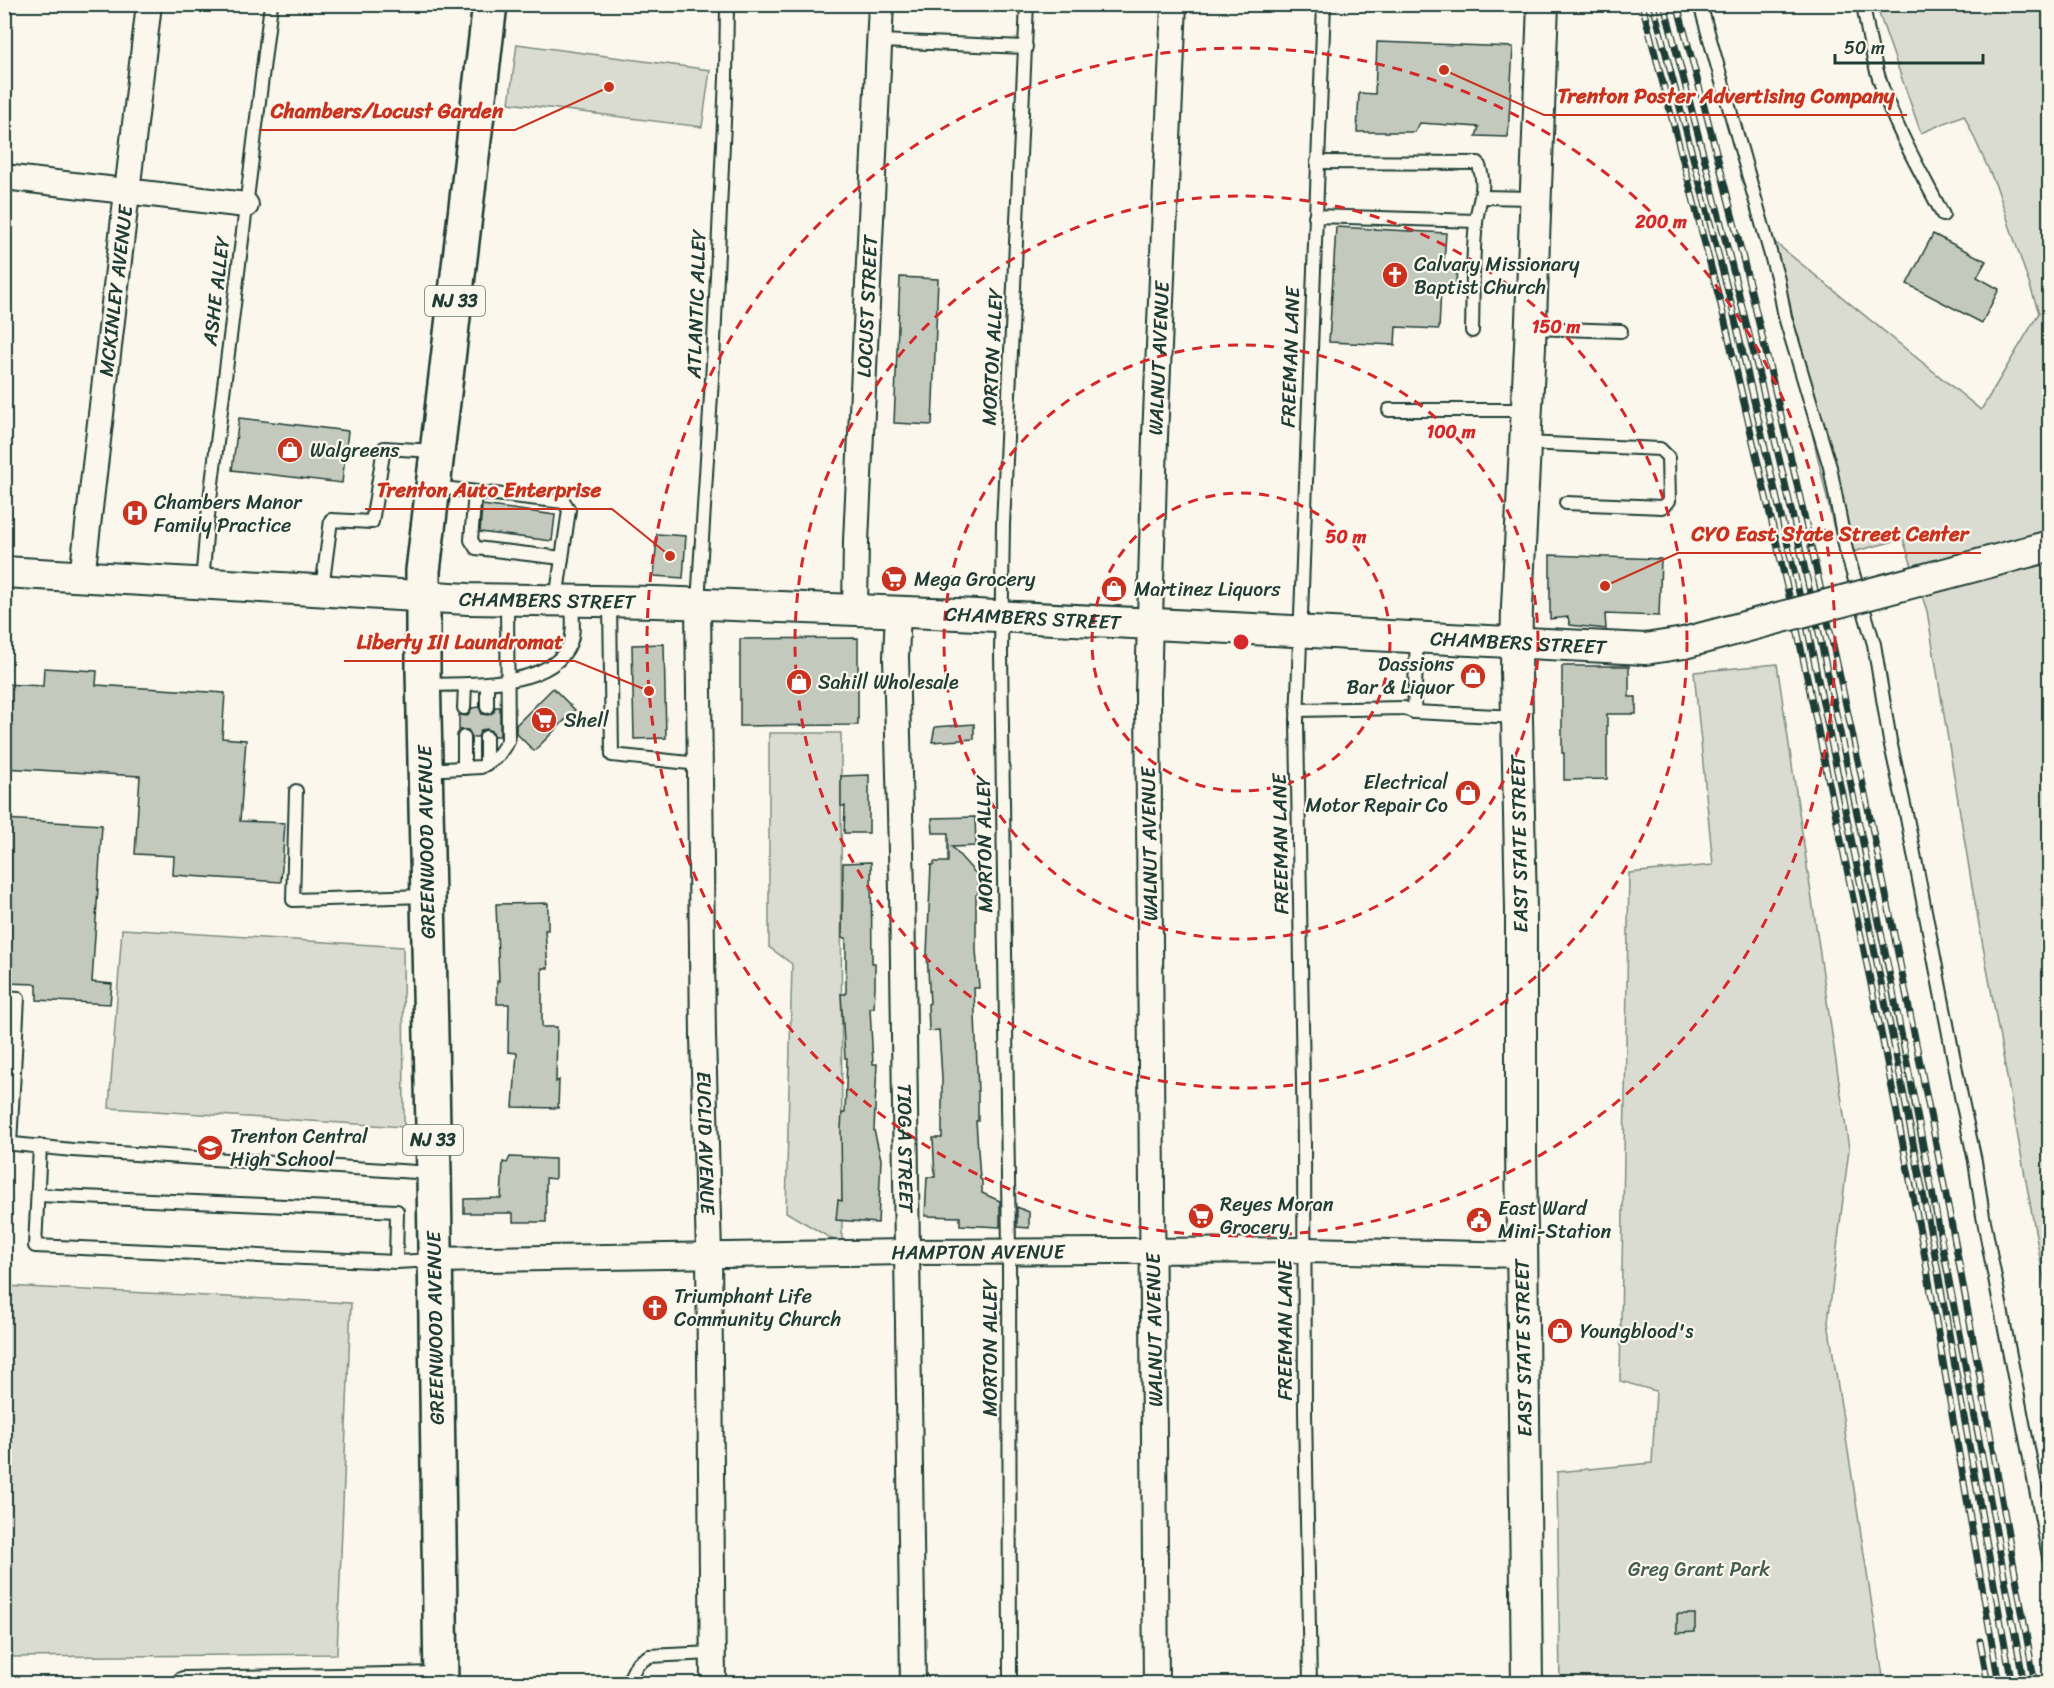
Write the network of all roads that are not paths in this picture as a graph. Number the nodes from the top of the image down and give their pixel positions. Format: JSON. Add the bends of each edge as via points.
{"nodes":[{"id":1,"x":149,"y":4,"type":"edge"},
{"id":2,"x":271,"y":4,"type":"edge"},
{"id":3,"x":490,"y":4,"type":"edge"},
{"id":4,"x":727,"y":4,"type":"edge"},
{"id":5,"x":881,"y":4,"type":"edge"},
{"id":6,"x":1027,"y":4,"type":"edge"},
{"id":7,"x":1174,"y":4,"type":"edge"},
{"id":8,"x":1324,"y":4,"type":"edge"},
{"id":9,"x":1543,"y":4,"type":"edge"},
{"id":10,"x":1700,"y":4,"type":"edge"},
{"id":11,"x":1863,"y":4,"type":"edge"},
{"id":12,"x":880,"y":41,"type":"junction"},
{"id":13,"x":1026,"y":47,"type":"junction"},
{"id":14,"x":1317,"y":162,"type":"junction"},
{"id":15,"x":4,"y":177,"type":"edge"},
{"id":16,"x":126,"y":192,"type":"junction"},
{"id":17,"x":1483,"y":197,"type":"junction"},
{"id":18,"x":1535,"y":198,"type":"junction"},
{"id":19,"x":246,"y":205,"type":"junction"},
{"id":20,"x":1943,"y":215,"type":"dead end"},
{"id":21,"x":1315,"y":216,"type":"junction"},
{"id":22,"x":1476,"y":221,"type":"junction"},
{"id":23,"x":1531,"y":328,"type":"junction"},
{"id":24,"x":1472,"y":331,"type":"dead end"},
{"id":25,"x":1621,"y":331,"type":"dead end"},
{"id":26,"x":1389,"y":410,"type":"dead end"},
{"id":27,"x":1527,"y":410,"type":"junction"},
{"id":28,"x":1525,"y":443,"type":"junction"},
{"id":29,"x":437,"y":451,"type":"junction"},
{"id":30,"x":433,"y":487,"type":"junction"},
{"id":31,"x":475,"y":492,"type":"junction"},
{"id":32,"x":1566,"y":503,"type":"dead end"},
{"id":33,"x":2049,"y":546,"type":"edge"},
{"id":34,"x":562,"y":558,"type":"junction"},
{"id":35,"x":4,"y":572,"type":"edge"},
{"id":36,"x":82,"y":577,"type":"junction"},
{"id":37,"x":202,"y":583,"type":"junction"},
{"id":38,"x":322,"y":591,"type":"junction"},
{"id":39,"x":424,"y":597,"type":"junction"},
{"id":40,"x":507,"y":599,"type":"junction"},
{"id":41,"x":564,"y":600,"type":"junction"},
{"id":42,"x":610,"y":601,"type":"junction"},
{"id":43,"x":698,"y":605,"type":"junction"},
{"id":44,"x":855,"y":609,"type":"junction"},
{"id":45,"x":898,"y":612,"type":"junction"},
{"id":46,"x":1002,"y":616,"type":"junction"},
{"id":47,"x":1149,"y":623,"type":"junction"},
{"id":48,"x":1299,"y":630,"type":"junction"},
{"id":49,"x":1417,"y":637,"type":"junction"},
{"id":50,"x":1517,"y":642,"type":"junction"},
{"id":51,"x":508,"y":681,"type":"junction"},
{"id":52,"x":487,"y":684,"type":"junction"},
{"id":53,"x":423,"y":685,"type":"junction"},
{"id":54,"x":465,"y":685,"type":"junction"},
{"id":55,"x":487,"y":707,"type":"dead end"},
{"id":56,"x":464,"y":708,"type":"dead end"},
{"id":57,"x":1297,"y":710,"type":"junction"},
{"id":58,"x":1414,"y":712,"type":"junction"},
{"id":59,"x":1516,"y":717,"type":"junction"},
{"id":60,"x":464,"y":737,"type":"dead end"},
{"id":61,"x":486,"y":737,"type":"dead end"},
{"id":62,"x":486,"y":764,"type":"junction"},
{"id":63,"x":699,"y":764,"type":"junction"},
{"id":64,"x":464,"y":768,"type":"junction"},
{"id":65,"x":425,"y":770,"type":"junction"},
{"id":66,"x":296,"y":791,"type":"dead end"},
{"id":67,"x":427,"y":896,"type":"junction"},
{"id":68,"x":4,"y":997,"type":"edge"},
{"id":69,"x":7,"y":1143,"type":"edge"},
{"id":70,"x":40,"y":1146,"type":"junction"},
{"id":71,"x":434,"y":1173,"type":"junction"},
{"id":72,"x":38,"y":1195,"type":"junction"},
{"id":73,"x":1305,"y":1250,"type":"junction"},
{"id":74,"x":907,"y":1252,"type":"junction"},
{"id":75,"x":1009,"y":1252,"type":"junction"},
{"id":76,"x":1153,"y":1252,"type":"junction"},
{"id":77,"x":709,"y":1254,"type":"junction"},
{"id":78,"x":1522,"y":1255,"type":"junction"},
{"id":79,"x":434,"y":1260,"type":"junction"},
{"id":80,"x":396,"y":1262,"type":"junction"},
{"id":81,"x":2049,"y":1562,"type":"edge"},
{"id":82,"x":712,"y":1653,"type":"junction"},
{"id":83,"x":441,"y":1681,"type":"edge"},
{"id":84,"x":184,"y":1683,"type":"edge"},
{"id":85,"x":630,"y":1683,"type":"edge"},
{"id":86,"x":713,"y":1683,"type":"edge"},
{"id":87,"x":913,"y":1683,"type":"edge"},
{"id":88,"x":1010,"y":1683,"type":"edge"},
{"id":89,"x":1156,"y":1683,"type":"edge"},
{"id":90,"x":1310,"y":1683,"type":"edge"},
{"id":91,"x":1527,"y":1683,"type":"edge"}],
"edges":[{"from":1,"to":16,"type":"street","name":"MCKINLEY AVENUE"},
{"from":2,"to":19,"type":"lane","name":"ASHE ALLEY"},
{"from":3,"to":29,"type":"main road","name":"GREENWOOD AVENUE","number":"NJ 33"},
{"from":4,"to":43,"type":"lane","name":"ATLANTIC ALLEY","via":[[713,363]]},
{"from":5,"to":12,"type":"street","name":"LOCUST STREET"},
{"from":6,"to":13,"type":"lane","name":"MORTON ALLEY"},
{"from":7,"to":47,"type":"street","name":"WALNUT AVENUE"},
{"from":8,"to":14,"type":"lane","name":"FREEMAN LANE"},
{"from":9,"to":18,"type":"street","name":"EAST STATE STREET"},
{"from":10,"to":81,"type":"lane","via":[[1830,467],[1846,550],[1874,644]]},
{"from":11,"to":20,"type":"lane","via":[[1882,90]]},
{"from":12,"to":13,"type":"lane"},
{"from":12,"to":44,"type":"street","name":"LOCUST STREET"},
{"from":13,"to":46,"type":"lane","name":"MORTON ALLEY"},
{"from":14,"to":17,"type":"lane","via":[[1478,163],[1483,175]]},
{"from":14,"to":21,"type":"lane","name":"FREEMAN LANE"},
{"from":15,"to":16,"type":"street"},
{"from":16,"to":19,"type":"street"},
{"from":16,"to":36,"type":"street","name":"MCKINLEY AVENUE"},
{"from":17,"to":18,"type":"lane"},
{"from":17,"to":22,"type":"lane"},
{"from":18,"to":23,"type":"street","name":"EAST STATE STREET"},
{"from":19,"to":37,"type":"lane","name":"ASHE ALLEY"},
{"from":21,"to":22,"type":"lane"},
{"from":21,"to":48,"type":"lane","name":"FREEMAN LANE"},
{"from":22,"to":24,"type":"lane"},
{"from":23,"to":25,"type":"lane"},
{"from":23,"to":27,"type":"street","name":"EAST STATE STREET"},
{"from":26,"to":27,"type":"lane"},
{"from":27,"to":28,"type":"street","name":"EAST STATE STREET"},
{"from":28,"to":32,"type":"lane","via":[[1660,449],[1668,458],[1669,501],[1662,507]]},
{"from":28,"to":50,"type":"street","name":"EAST STATE STREET"},
{"from":29,"to":30,"type":"main road","name":"GREENWOOD AVENUE","number":"NJ 33"},
{"from":29,"to":38,"type":"lane","via":[[384,447],[372,522],[331,520]]},
{"from":30,"to":31,"type":"lane"},
{"from":30,"to":39,"type":"main road","name":"GREENWOOD AVENUE","number":"NJ 33"},
{"from":31,"to":34,"type":"lane","via":[[471,540],[476,548]]},
{"from":31,"to":34,"type":"lane","via":[[564,502],[569,510]]},
{"from":33,"to":50,"type":"street","name":"CHAMBERS STREET","bridge":true,"via":[[1684,643],[1645,650]]},
{"from":34,"to":41,"type":"lane"},
{"from":35,"to":36,"type":"street","name":"CHAMBERS STREET"},
{"from":36,"to":37,"type":"street","name":"CHAMBERS STREET"},
{"from":37,"to":38,"type":"street","name":"CHAMBERS STREET"},
{"from":38,"to":39,"type":"street","name":"CHAMBERS STREET"},
{"from":39,"to":40,"type":"street","name":"CHAMBERS STREET"},
{"from":39,"to":53,"type":"main road","name":"GREENWOOD AVENUE","number":"NJ 33"},
{"from":40,"to":41,"type":"street","name":"CHAMBERS STREET"},
{"from":40,"to":51,"type":"lane"},
{"from":41,"to":42,"type":"street","name":"CHAMBERS STREET"},
{"from":41,"to":51,"type":"lane","via":[[571,641],[564,656],[544,669]]},
{"from":42,"to":43,"type":"street","name":"CHAMBERS STREET"},
{"from":42,"to":63,"type":"lane","via":[[612,755]]},
{"from":43,"to":44,"type":"street","name":"CHAMBERS STREET"},
{"from":43,"to":63,"type":"street","name":"EUCLID AVENUE"},
{"from":44,"to":45,"type":"street","name":"CHAMBERS STREET"},
{"from":45,"to":46,"type":"street","name":"CHAMBERS STREET"},
{"from":45,"to":74,"type":"street","name":"TIOGA STREET"},
{"from":46,"to":47,"type":"street","name":"CHAMBERS STREET"},
{"from":46,"to":75,"type":"lane","name":"MORTON ALLEY"},
{"from":47,"to":48,"type":"street","name":"CHAMBERS STREET"},
{"from":47,"to":76,"type":"street","name":"WALNUT AVENUE"},
{"from":48,"to":49,"type":"street","name":"CHAMBERS STREET"},
{"from":48,"to":57,"type":"lane","name":"FREEMAN LANE"},
{"from":49,"to":50,"type":"street","name":"CHAMBERS STREET"},
{"from":49,"to":58,"type":"lane"},
{"from":50,"to":59,"type":"street","name":"EAST STATE STREET"},
{"from":51,"to":52,"type":"lane"},
{"from":51,"to":62,"type":"lane","via":[[508,741],[497,757]]},
{"from":52,"to":54,"type":"lane"},
{"from":52,"to":55,"type":"lane"},
{"from":53,"to":54,"type":"lane"},
{"from":53,"to":65,"type":"main road","name":"GREENWOOD AVENUE","number":"NJ 33"},
{"from":54,"to":56,"type":"lane"},
{"from":57,"to":58,"type":"lane","via":[[1404,708]]},
{"from":57,"to":73,"type":"lane","name":"FREEMAN LANE"},
{"from":58,"to":59,"type":"lane"},
{"from":59,"to":78,"type":"street","name":"EAST STATE STREET"},
{"from":60,"to":64,"type":"lane"},
{"from":61,"to":62,"type":"lane"},
{"from":62,"to":64,"type":"lane","via":[[481,768]]},
{"from":63,"to":77,"type":"street","name":"EUCLID AVENUE"},
{"from":64,"to":65,"type":"lane"},
{"from":65,"to":67,"type":"main road","name":"GREENWOOD AVENUE","number":"NJ 33"},
{"from":66,"to":67,"type":"lane","via":[[293,900]]},
{"from":67,"to":71,"type":"main road","name":"GREENWOOD AVENUE","number":"NJ 33"},
{"from":68,"to":69,"type":"lane","via":[[18,998]]},
{"from":69,"to":70,"type":"lane"},
{"from":70,"to":71,"type":"lane"},
{"from":70,"to":72,"type":"lane"},
{"from":71,"to":79,"type":"main road","name":"GREENWOOD AVENUE","number":"NJ 33"},
{"from":72,"to":80,"type":"lane","via":[[397,1211]]},
{"from":72,"to":80,"type":"lane","via":[[35,1246]]},
{"from":73,"to":76,"type":"street","name":"HAMPTON AVENUE"},
{"from":73,"to":78,"type":"street","name":"HAMPTON AVENUE"},
{"from":73,"to":90,"type":"lane","name":"FREEMAN LANE"},
{"from":74,"to":75,"type":"street","name":"HAMPTON AVENUE"},
{"from":74,"to":77,"type":"street","name":"HAMPTON AVENUE"},
{"from":74,"to":87,"type":"street","name":"TIOGA STREET"},
{"from":75,"to":76,"type":"street","name":"HAMPTON AVENUE"},
{"from":75,"to":88,"type":"lane","name":"MORTON ALLEY"},
{"from":76,"to":89,"type":"street","name":"WALNUT AVENUE"},
{"from":77,"to":79,"type":"street","name":"HAMPTON AVENUE"},
{"from":77,"to":82,"type":"street","name":"EUCLID AVENUE"},
{"from":78,"to":91,"type":"street","name":"EAST STATE STREET"},
{"from":79,"to":80,"type":"lane"},
{"from":79,"to":83,"type":"main road","name":"GREENWOOD AVENUE","number":"NJ 33"},
{"from":82,"to":85,"type":"lane","via":[[649,1656],[637,1664]]},
{"from":82,"to":86,"type":"street","name":"EUCLID AVENUE"},
{"from":83,"to":84,"type":"street"}]}
